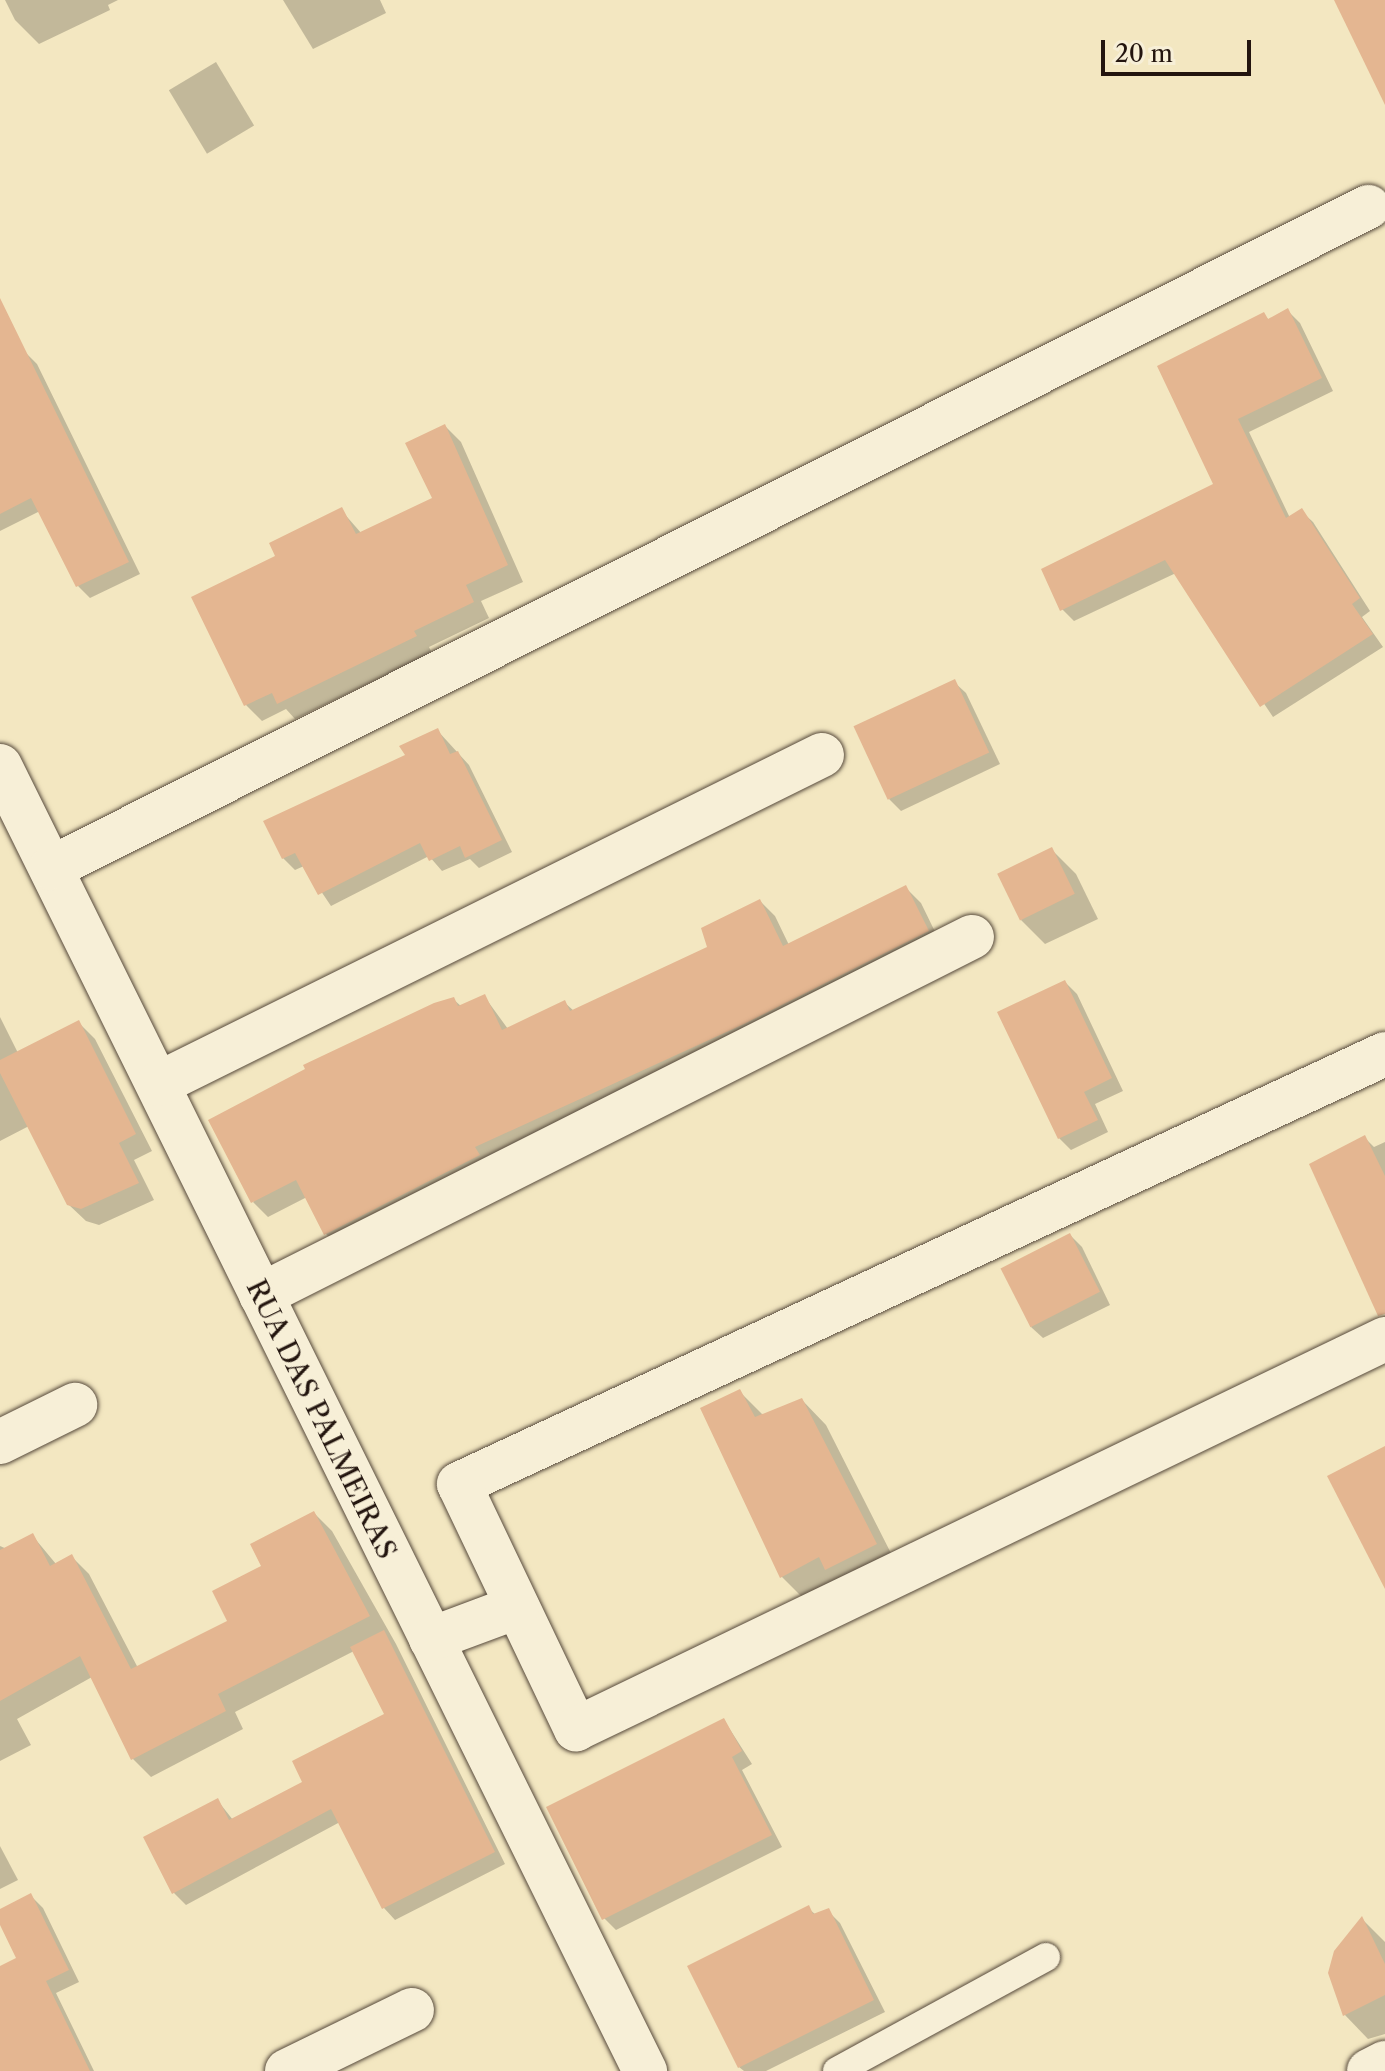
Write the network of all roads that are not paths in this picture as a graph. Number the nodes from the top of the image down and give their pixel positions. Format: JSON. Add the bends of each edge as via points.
{"nodes":[{"id":1,"x":1368,"y":207,"type":"dead end"},
{"id":2,"x":822,"y":755,"type":"dead end"},
{"id":3,"x":0,"y":766,"type":"edge"},
{"id":4,"x":51,"y":868,"type":"junction"},
{"id":5,"x":972,"y":937,"type":"dead end"},
{"id":6,"x":1385,"y":1054,"type":"edge"},
{"id":7,"x":158,"y":1084,"type":"junction"},
{"id":8,"x":261,"y":1295,"type":"junction"},
{"id":9,"x":1385,"y":1339,"type":"edge"},
{"id":10,"x":75,"y":1405,"type":"dead end"},
{"id":11,"x":0,"y":1442,"type":"edge"},
{"id":12,"x":517,"y":1607,"type":"junction"},
{"id":13,"x":431,"y":1639,"type":"junction"},
{"id":14,"x":1046,"y":1957,"type":"dead end"},
{"id":15,"x":412,"y":2010,"type":"dead end"},
{"id":16,"x":1385,"y":2063,"type":"edge"},
{"id":17,"x":287,"y":2071,"type":"edge"},
{"id":18,"x":645,"y":2071,"type":"edge"},
{"id":19,"x":837,"y":2071,"type":"edge"},
{"id":20,"x":1369,"y":2071,"type":"edge"}],
"edges":[{"from":1,"to":4,"type":"street"},
{"from":2,"to":7,"type":"street"},
{"from":3,"to":4,"type":"street","name":"RUA DAS PALMEIRAS"},
{"from":4,"to":7,"type":"street","name":"RUA DAS PALMEIRAS"},
{"from":5,"to":8,"type":"street"},
{"from":6,"to":12,"type":"street","via":[[459,1484]]},
{"from":7,"to":8,"type":"street","name":"RUA DAS PALMEIRAS"},
{"from":8,"to":13,"type":"street","name":"RUA DAS PALMEIRAS"},
{"from":9,"to":12,"type":"street","via":[[576,1729]]},
{"from":10,"to":11,"type":"street"},
{"from":12,"to":13,"type":"street"},
{"from":13,"to":18,"type":"street","name":"RUA DAS PALMEIRAS"},
{"from":14,"to":19,"type":"lane"},
{"from":15,"to":17,"type":"street"},
{"from":16,"to":20,"type":"street"}]}
